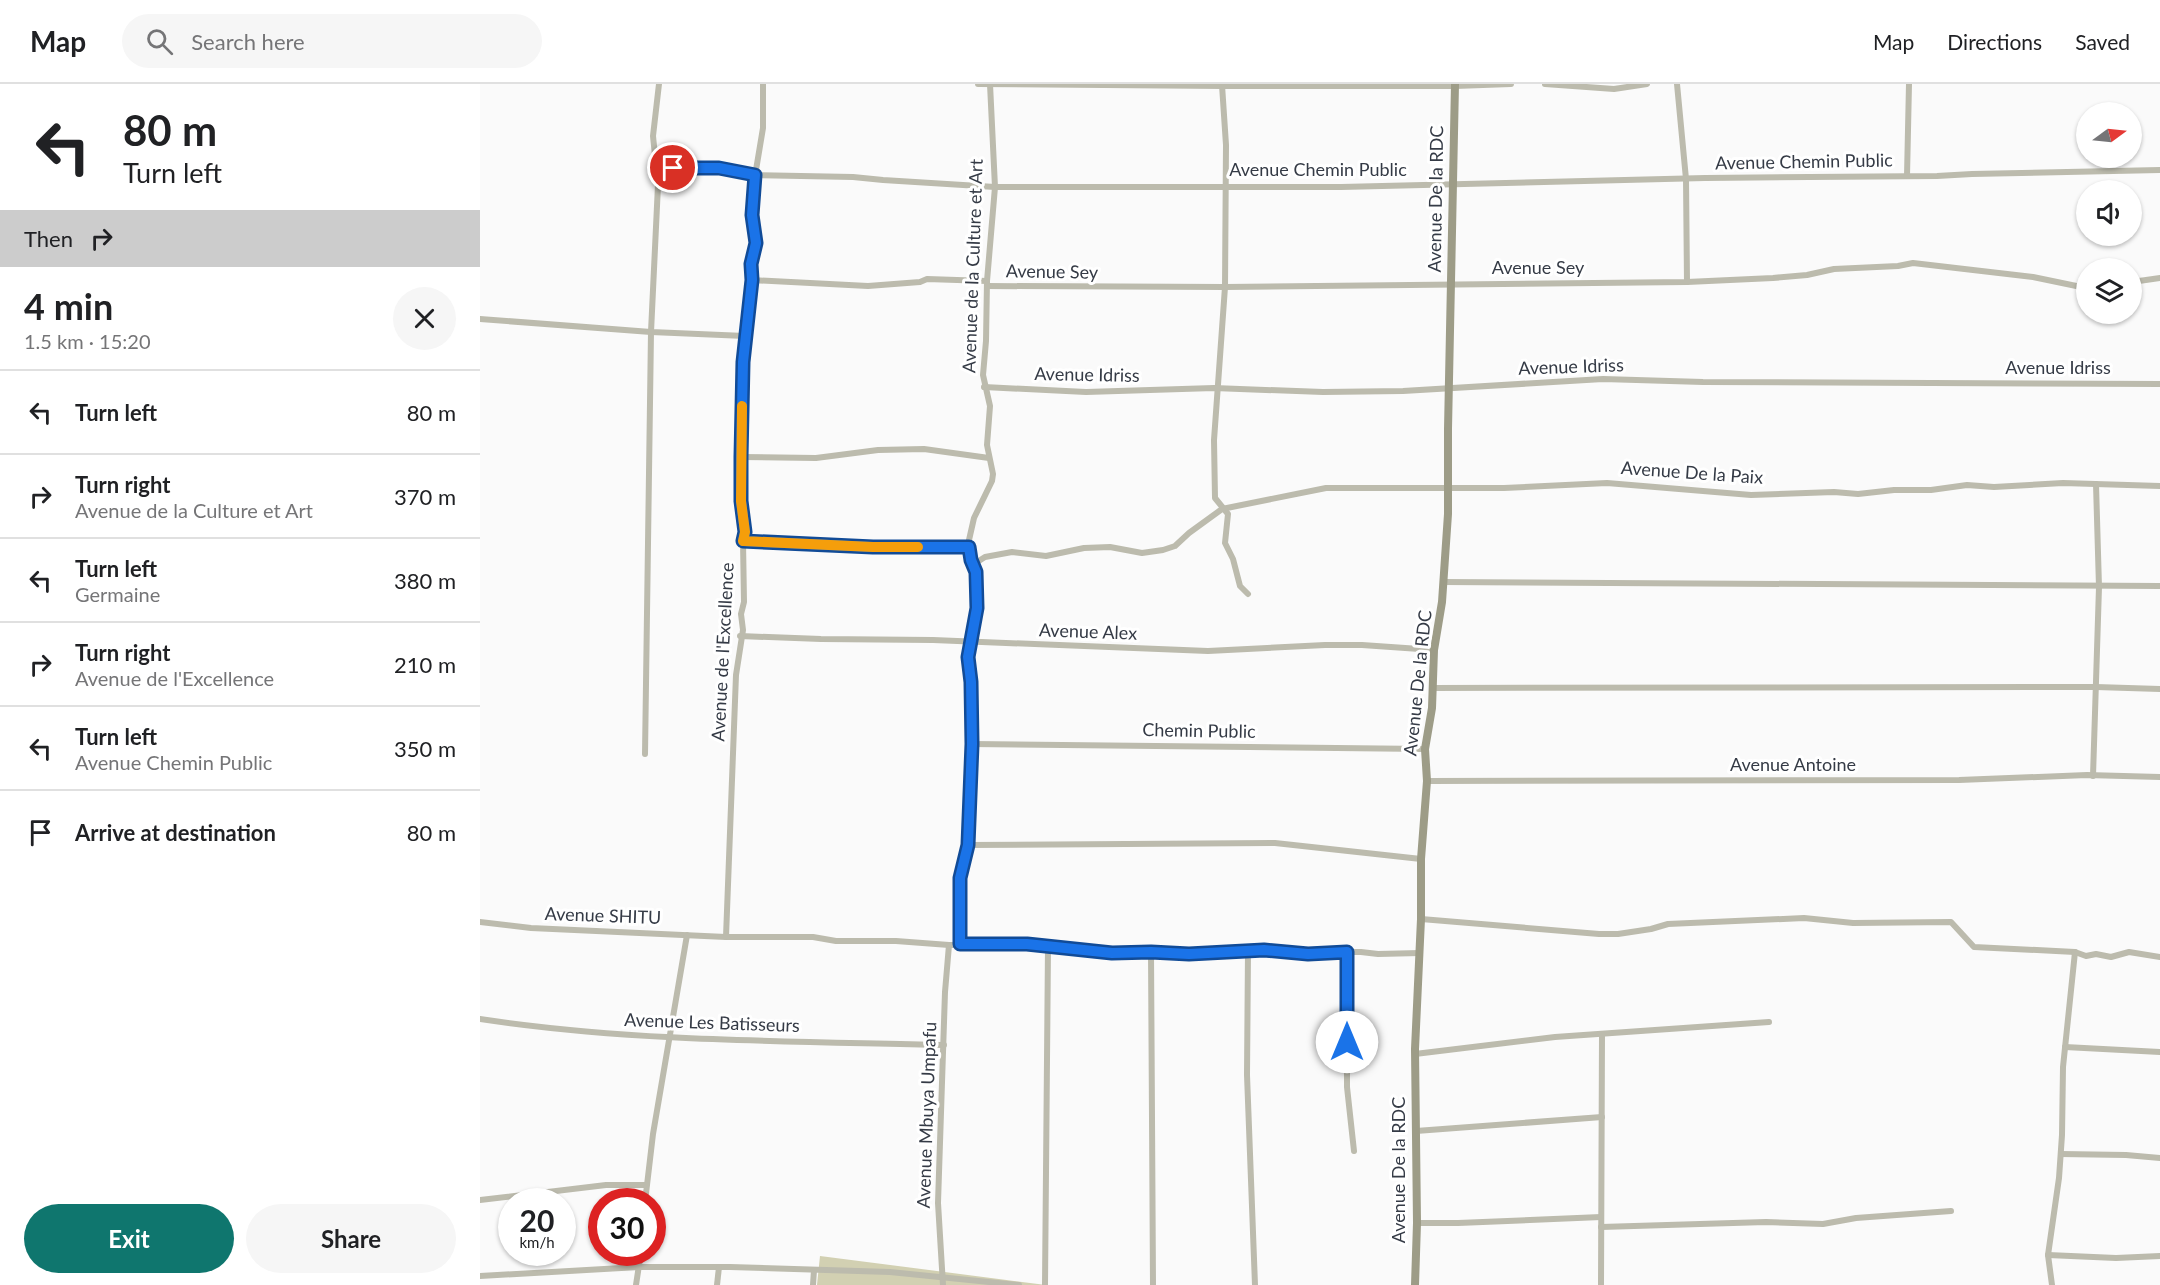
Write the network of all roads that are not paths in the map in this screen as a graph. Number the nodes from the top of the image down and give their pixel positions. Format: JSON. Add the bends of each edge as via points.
{"nodes":[{"id":1,"x":658,"y":84,"type":"edge"},
{"id":2,"x":763,"y":84,"type":"edge"},
{"id":3,"x":978,"y":84,"type":"edge"},
{"id":4,"x":990,"y":84,"type":"edge"},
{"id":5,"x":1511,"y":84,"type":"edge"},
{"id":6,"x":1545,"y":84,"type":"edge"},
{"id":7,"x":1647,"y":84,"type":"edge"},
{"id":8,"x":1677,"y":84,"type":"edge"},
{"id":9,"x":1910,"y":84,"type":"edge"},
{"id":10,"x":1222,"y":85,"type":"edge"},
{"id":11,"x":1455,"y":85,"type":"edge"},
{"id":12,"x":657,"y":166,"type":"junction"},
{"id":13,"x":2160,"y":170,"type":"edge"},
{"id":14,"x":755,"y":175,"type":"junction"},
{"id":15,"x":1907,"y":176,"type":"junction"},
{"id":16,"x":1686,"y":179,"type":"junction"},
{"id":17,"x":1454,"y":184,"type":"junction"},
{"id":18,"x":1225,"y":186,"type":"junction"},
{"id":19,"x":995,"y":187,"type":"junction"},
{"id":20,"x":2160,"y":278,"type":"edge"},
{"id":21,"x":752,"y":280,"type":"junction"},
{"id":22,"x":2142,"y":281,"type":"edge"},
{"id":23,"x":1687,"y":282,"type":"junction"},
{"id":24,"x":1451,"y":283,"type":"junction"},
{"id":25,"x":987,"y":284,"type":"junction"},
{"id":26,"x":2076,"y":286,"type":"edge"},
{"id":27,"x":1225,"y":287,"type":"junction"},
{"id":28,"x":480,"y":318,"type":"edge"},
{"id":29,"x":651,"y":332,"type":"junction"},
{"id":30,"x":745,"y":336,"type":"junction"},
{"id":31,"x":2160,"y":384,"type":"edge"},
{"id":32,"x":984,"y":387,"type":"junction"},
{"id":33,"x":1448,"y":387,"type":"junction"},
{"id":34,"x":1219,"y":389,"type":"junction"},
{"id":35,"x":741,"y":457,"type":"junction"},
{"id":36,"x":989,"y":458,"type":"junction"},
{"id":37,"x":2096,"y":484,"type":"junction"},
{"id":38,"x":2160,"y":486,"type":"edge"},
{"id":39,"x":1448,"y":488,"type":"junction"},
{"id":40,"x":1222,"y":508,"type":"junction"},
{"id":41,"x":743,"y":541,"type":"junction"},
{"id":42,"x":969,"y":547,"type":"junction"},
{"id":43,"x":974,"y":564,"type":"junction"},
{"id":44,"x":1443,"y":582,"type":"junction"},
{"id":45,"x":2160,"y":586,"type":"edge"},
{"id":46,"x":2099,"y":587,"type":"junction"},
{"id":47,"x":1248,"y":594,"type":"dead end"},
{"id":48,"x":740,"y":636,"type":"junction"},
{"id":49,"x":971,"y":643,"type":"junction"},
{"id":50,"x":1434,"y":650,"type":"junction"},
{"id":51,"x":2096,"y":687,"type":"junction"},
{"id":52,"x":1432,"y":688,"type":"junction"},
{"id":53,"x":2160,"y":689,"type":"edge"},
{"id":54,"x":972,"y":744,"type":"junction"},
{"id":55,"x":1425,"y":749,"type":"junction"},
{"id":56,"x":645,"y":754,"type":"dead end"},
{"id":57,"x":2093,"y":776,"type":"junction"},
{"id":58,"x":2160,"y":777,"type":"edge"},
{"id":59,"x":1427,"y":782,"type":"junction"},
{"id":60,"x":968,"y":845,"type":"junction"},
{"id":61,"x":1421,"y":860,"type":"junction"},
{"id":62,"x":1421,"y":919,"type":"junction"},
{"id":63,"x":480,"y":922,"type":"edge"},
{"id":64,"x":687,"y":935,"type":"junction"},
{"id":65,"x":726,"y":937,"type":"junction"},
{"id":66,"x":960,"y":944,"type":"junction"},
{"id":67,"x":949,"y":945,"type":"junction"},
{"id":68,"x":1048,"y":947,"type":"junction"},
{"id":69,"x":1151,"y":952,"type":"junction"},
{"id":70,"x":1248,"y":952,"type":"junction"},
{"id":71,"x":1347,"y":952,"type":"junction"},
{"id":72,"x":2075,"y":952,"type":"junction"},
{"id":73,"x":1420,"y":953,"type":"junction"},
{"id":74,"x":2160,"y":957,"type":"edge"},
{"id":75,"x":480,"y":1019,"type":"edge"},
{"id":76,"x":1769,"y":1022,"type":"dead end"},
{"id":77,"x":1602,"y":1034,"type":"junction"},
{"id":78,"x":670,"y":1038,"type":"junction"},
{"id":79,"x":944,"y":1045,"type":"junction"},
{"id":80,"x":2065,"y":1047,"type":"junction"},
{"id":81,"x":2160,"y":1052,"type":"edge"},
{"id":82,"x":1415,"y":1054,"type":"junction"},
{"id":83,"x":1602,"y":1117,"type":"junction"},
{"id":84,"x":1416,"y":1131,"type":"junction"},
{"id":85,"x":1354,"y":1151,"type":"dead end"},
{"id":86,"x":2061,"y":1154,"type":"junction"},
{"id":87,"x":2160,"y":1158,"type":"edge"},
{"id":88,"x":646,"y":1185,"type":"junction"},
{"id":89,"x":646,"y":1188,"type":"edge"},
{"id":90,"x":480,"y":1200,"type":"edge"},
{"id":91,"x":1951,"y":1211,"type":"dead end"},
{"id":92,"x":1601,"y":1217,"type":"junction"},
{"id":93,"x":1417,"y":1223,"type":"junction"},
{"id":94,"x":1601,"y":1227,"type":"junction"},
{"id":95,"x":2048,"y":1255,"type":"junction"},
{"id":96,"x":2160,"y":1256,"type":"edge"},
{"id":97,"x":639,"y":1267,"type":"junction"},
{"id":98,"x":719,"y":1267,"type":"junction"},
{"id":99,"x":814,"y":1270,"type":"junction"},
{"id":100,"x":480,"y":1276,"type":"edge"},
{"id":101,"x":943,"y":1282,"type":"edge"},
{"id":102,"x":636,"y":1285,"type":"edge"},
{"id":103,"x":717,"y":1285,"type":"edge"},
{"id":104,"x":813,"y":1285,"type":"edge"},
{"id":105,"x":1019,"y":1285,"type":"edge"},
{"id":106,"x":1045,"y":1285,"type":"edge"},
{"id":107,"x":1153,"y":1285,"type":"edge"},
{"id":108,"x":1255,"y":1285,"type":"edge"},
{"id":109,"x":1415,"y":1285,"type":"edge"},
{"id":110,"x":1601,"y":1285,"type":"edge"},
{"id":111,"x":2052,"y":1285,"type":"edge"}],
"edges":[{"from":1,"to":12,"type":"street","via":[[653,136]]},
{"from":2,"to":14,"type":"street","name":"Avenue de l'Excellence","via":[[763,128]]},
{"from":3,"to":4,"type":"street"},
{"from":4,"to":10,"type":"street"},
{"from":4,"to":19,"type":"street","name":"Avenue de la Culture et Art"},
{"from":5,"to":11,"type":"street"},
{"from":6,"to":7,"type":"street","via":[[1614,89]]},
{"from":8,"to":16,"type":"street"},
{"from":9,"to":15,"type":"street"},
{"from":10,"to":11,"type":"street"},
{"from":10,"to":18,"type":"street"},
{"from":11,"to":17,"type":"street","name":"Avenue De la RDC"},
{"from":12,"to":14,"type":"street","name":"Avenue Chemin Public","via":[[719,168]]},
{"from":12,"to":29,"type":"street"},
{"from":13,"to":15,"type":"street","name":"Avenue Chemin Public"},
{"from":14,"to":19,"type":"street","name":"Avenue Chemin Public"},
{"from":14,"to":21,"type":"street","name":"Avenue de l'Excellence"},
{"from":15,"to":16,"type":"street","name":"Avenue Chemin Public"},
{"from":16,"to":17,"type":"street","name":"Avenue Chemin Public"},
{"from":16,"to":23,"type":"street"},
{"from":17,"to":18,"type":"street","name":"Avenue Chemin Public"},
{"from":17,"to":24,"type":"street","name":"Avenue De la RDC"},
{"from":18,"to":19,"type":"street","name":"Avenue Chemin Public"},
{"from":18,"to":27,"type":"street"},
{"from":19,"to":25,"type":"street","name":"Avenue de la Culture et Art"},
{"from":20,"to":22,"type":"street"},
{"from":21,"to":25,"type":"street","name":"Avenue Sey","via":[[868,286],[927,279]]},
{"from":21,"to":30,"type":"street","name":"Avenue de l'Excellence"},
{"from":23,"to":24,"type":"street","name":"Avenue Sey"},
{"from":23,"to":26,"type":"street","name":"Avenue Sey","via":[[1773,278],[1913,263]]},
{"from":24,"to":27,"type":"street","name":"Avenue Sey"},
{"from":24,"to":33,"type":"street","name":"Avenue De la RDC"},
{"from":25,"to":27,"type":"street","name":"Avenue Sey"},
{"from":25,"to":32,"type":"street","name":"Avenue de la Culture et Art"},
{"from":27,"to":34,"type":"street"},
{"from":28,"to":29,"type":"street"},
{"from":29,"to":30,"type":"street"},
{"from":29,"to":56,"type":"street"},
{"from":30,"to":35,"type":"street","name":"Avenue de l'Excellence"},
{"from":31,"to":33,"type":"street","name":"Avenue Idriss","via":[[1603,379]]},
{"from":32,"to":34,"type":"street","name":"Avenue Idriss","via":[[1086,392]]},
{"from":32,"to":36,"type":"street","name":"Avenue de la Culture et Art","via":[[990,406]]},
{"from":33,"to":34,"type":"street","name":"Avenue Idriss","via":[[1403,392]]},
{"from":33,"to":39,"type":"street","name":"Avenue De la RDC"},
{"from":34,"to":40,"type":"street","via":[[1215,416],[1215,498]]},
{"from":35,"to":36,"type":"street","via":[[807,458],[924,449]]},
{"from":35,"to":41,"type":"street","name":"Avenue de l'Excellence"},
{"from":36,"to":42,"type":"street","name":"Avenue de la Culture et Art","via":[[992,481],[974,518]]},
{"from":37,"to":38,"type":"street","name":"Avenue De la Paix"},
{"from":37,"to":39,"type":"street","name":"Avenue De la Paix","via":[[1994,488],[1967,485],[1858,494],[1751,495],[1607,483]]},
{"from":37,"to":46,"type":"street"},
{"from":39,"to":40,"type":"street","name":"Avenue De la Paix","via":[[1326,488]]},
{"from":39,"to":44,"type":"street","name":"Avenue De la RDC"},
{"from":40,"to":43,"type":"street","via":[[1175,546],[1164,550],[1142,553],[1110,547],[1084,548],[1046,556],[1012,552],[985,556]]},
{"from":40,"to":47,"type":"street","via":[[1228,514],[1226,543],[1240,586]]},
{"from":41,"to":42,"type":"street"},
{"from":41,"to":48,"type":"street","name":"Avenue de l'Excellence"},
{"from":42,"to":43,"type":"street","name":"Avenue de la Culture et Art"},
{"from":43,"to":49,"type":"street","name":"Avenue de la Culture et Art","via":[[977,608]]},
{"from":44,"to":46,"type":"street"},
{"from":44,"to":50,"type":"street","name":"Avenue De la RDC"},
{"from":45,"to":46,"type":"street"},
{"from":46,"to":51,"type":"street"},
{"from":48,"to":49,"type":"street","name":"Avenue Alex"},
{"from":48,"to":65,"type":"street","name":"Avenue de l'Excellence"},
{"from":49,"to":50,"type":"street","name":"Avenue Alex","via":[[1208,651],[1325,645]]},
{"from":49,"to":54,"type":"street","name":"Avenue de la Culture et Art","via":[[968,657]]},
{"from":50,"to":52,"type":"street","name":"Avenue De la RDC"},
{"from":51,"to":52,"type":"street"},
{"from":51,"to":53,"type":"street"},
{"from":51,"to":57,"type":"street"},
{"from":52,"to":55,"type":"street","name":"Avenue De la RDC"},
{"from":54,"to":55,"type":"street","name":"Chemin Public"},
{"from":54,"to":60,"type":"street","name":"Avenue de la Culture et Art"},
{"from":55,"to":59,"type":"street","name":"Avenue De la RDC"},
{"from":57,"to":58,"type":"street","name":"Avenue Antoine"},
{"from":57,"to":59,"type":"street","name":"Avenue Antoine"},
{"from":59,"to":61,"type":"street","name":"Avenue De la RDC"},
{"from":60,"to":61,"type":"street","via":[[1275,843]]},
{"from":60,"to":66,"type":"street","name":"Avenue de la Culture et Art","via":[[960,878]]},
{"from":61,"to":62,"type":"street","name":"Avenue De la RDC"},
{"from":62,"to":72,"type":"street","via":[[1618,934],[1668,924],[1804,918],[1853,923],[1951,922],[1974,947]]},
{"from":62,"to":73,"type":"street","name":"Avenue De la RDC"},
{"from":63,"to":64,"type":"street","name":"Avenue SHITU"},
{"from":64,"to":65,"type":"street","name":"Avenue SHITU"},
{"from":64,"to":78,"type":"street"},
{"from":65,"to":67,"type":"street","name":"Avenue SHITU"},
{"from":66,"to":67,"type":"street","name":"Avenue SHITU"},
{"from":66,"to":68,"type":"street","name":"Avenue SHITU"},
{"from":67,"to":79,"type":"street","name":"Avenue Mbuya Umpafu"},
{"from":68,"to":69,"type":"street","name":"Avenue SHITU"},
{"from":68,"to":106,"type":"street"},
{"from":69,"to":70,"type":"street","name":"Avenue SHITU"},
{"from":69,"to":107,"type":"street"},
{"from":70,"to":71,"type":"street","name":"Avenue SHITU"},
{"from":70,"to":108,"type":"street","via":[[1247,1075]]},
{"from":71,"to":73,"type":"street","name":"Avenue SHITU"},
{"from":71,"to":85,"type":"street","via":[[1347,1087]]},
{"from":72,"to":74,"type":"street","via":[[2086,956],[2111,957],[2129,952]]},
{"from":72,"to":80,"type":"street"},
{"from":73,"to":82,"type":"street","name":"Avenue De la RDC"},
{"from":75,"to":78,"type":"street","name":"Avenue Les Batisseurs"},
{"from":76,"to":77,"type":"street"},
{"from":77,"to":82,"type":"street"},
{"from":77,"to":83,"type":"street"},
{"from":78,"to":79,"type":"street","name":"Avenue Les Batisseurs"},
{"from":78,"to":88,"type":"street"},
{"from":79,"to":101,"type":"street","name":"Avenue Mbuya Umpafu","via":[[938,1203]]},
{"from":80,"to":81,"type":"street"},
{"from":80,"to":86,"type":"street"},
{"from":82,"to":84,"type":"street","name":"Avenue De la RDC"},
{"from":83,"to":84,"type":"street"},
{"from":83,"to":92,"type":"street"},
{"from":84,"to":93,"type":"street","name":"Avenue De la RDC"},
{"from":86,"to":87,"type":"street"},
{"from":86,"to":95,"type":"street"},
{"from":88,"to":89,"type":"street"},
{"from":88,"to":90,"type":"street","via":[[606,1185]]},
{"from":91,"to":94,"type":"street","via":[[1823,1224]]},
{"from":92,"to":93,"type":"street"},
{"from":92,"to":94,"type":"street"},
{"from":93,"to":109,"type":"street","name":"Avenue De la RDC"},
{"from":94,"to":110,"type":"street"},
{"from":95,"to":96,"type":"street"},
{"from":95,"to":111,"type":"street"},
{"from":97,"to":98,"type":"street"},
{"from":97,"to":100,"type":"street"},
{"from":97,"to":102,"type":"street"},
{"from":98,"to":99,"type":"street"},
{"from":98,"to":103,"type":"street"},
{"from":99,"to":101,"type":"street","via":[[890,1272]]},
{"from":99,"to":104,"type":"street"},
{"from":101,"to":105,"type":"street"}]}
